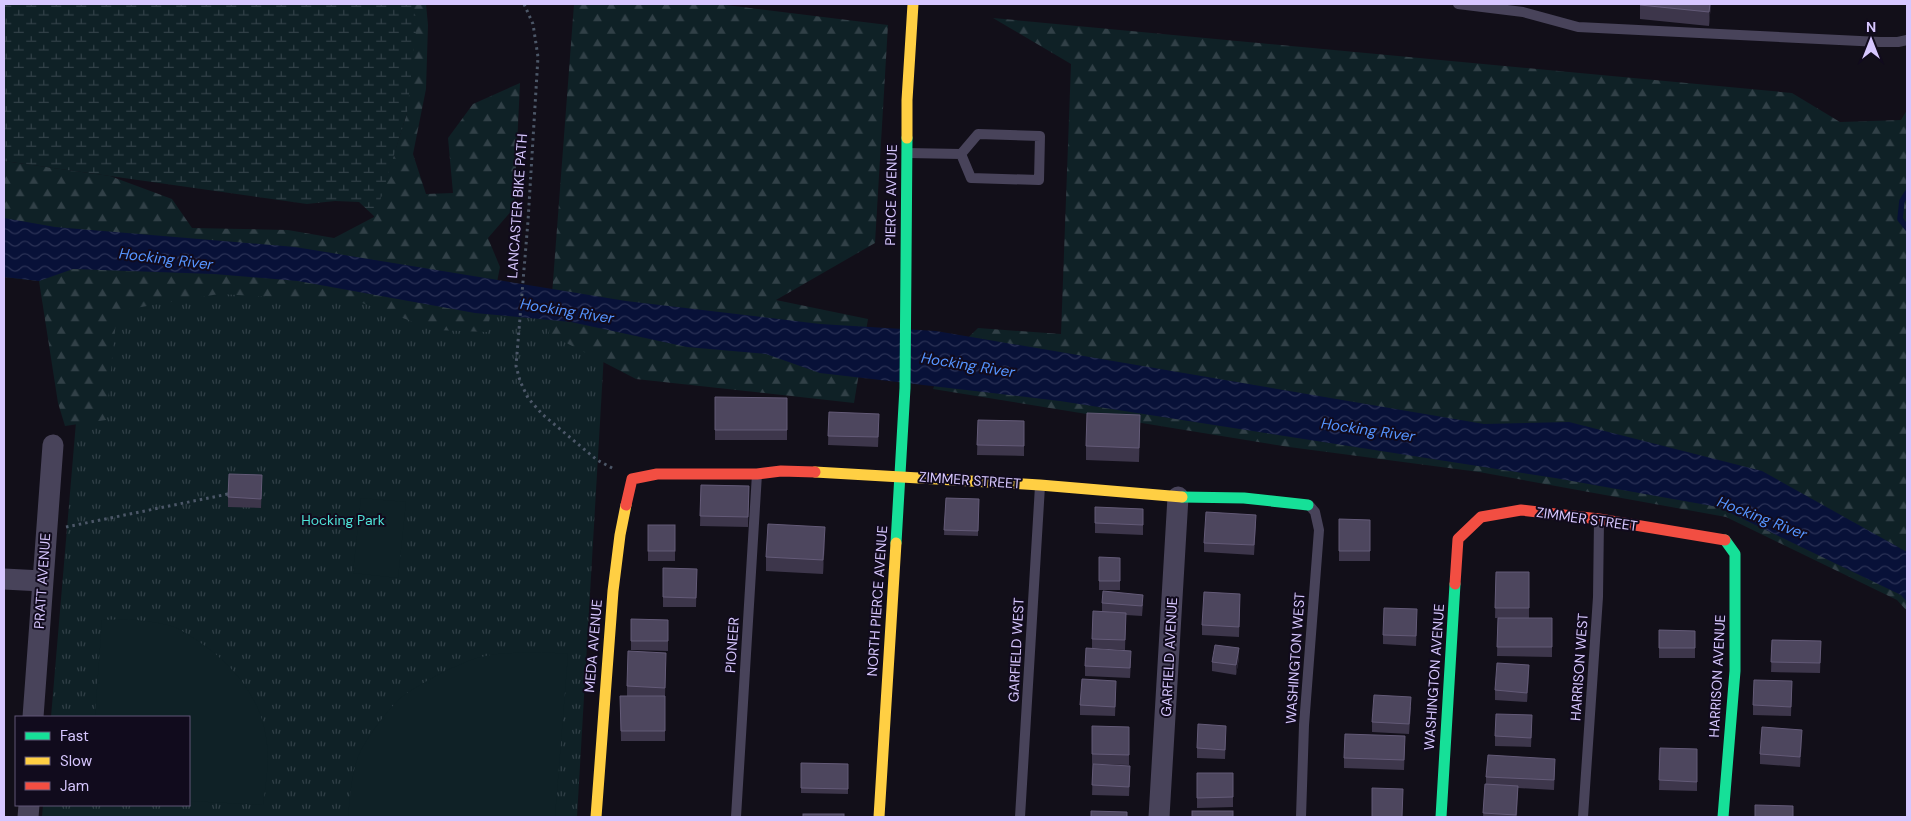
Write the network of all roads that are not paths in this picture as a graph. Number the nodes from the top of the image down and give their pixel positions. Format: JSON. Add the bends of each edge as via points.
{"nodes":[{"id":1,"x":913,"y":4,"type":"edge"},
{"id":2,"x":1458,"y":4,"type":"edge"},
{"id":3,"x":1907,"y":40,"type":"edge"},
{"id":4,"x":906,"y":153,"type":"junction"},
{"id":5,"x":961,"y":154,"type":"junction"},
{"id":6,"x":905,"y":388,"type":"joint"},
{"id":7,"x":53,"y":445,"type":"dead end"},
{"id":8,"x":757,"y":474,"type":"junction"},
{"id":9,"x":900,"y":477,"type":"junction"},
{"id":10,"x":632,"y":479,"type":"joint"},
{"id":11,"x":1040,"y":485,"type":"junction"},
{"id":12,"x":1178,"y":497,"type":"junction"},
{"id":13,"x":1308,"y":504,"type":"joint"},
{"id":14,"x":1599,"y":518,"type":"junction"},
{"id":15,"x":1458,"y":539,"type":"joint"},
{"id":16,"x":1725,"y":540,"type":"joint"},
{"id":17,"x":4,"y":579,"type":"edge"},
{"id":18,"x":42,"y":581,"type":"junction"},
{"id":19,"x":33,"y":716,"type":"edge"},
{"id":20,"x":596,"y":817,"type":"edge"},
{"id":21,"x":736,"y":817,"type":"edge"},
{"id":22,"x":879,"y":817,"type":"edge"},
{"id":23,"x":1020,"y":817,"type":"edge"},
{"id":24,"x":1159,"y":817,"type":"edge"},
{"id":25,"x":1301,"y":817,"type":"edge"},
{"id":26,"x":1441,"y":817,"type":"edge"},
{"id":27,"x":1583,"y":817,"type":"edge"},
{"id":28,"x":1723,"y":817,"type":"edge"}],
"edges":[{"from":1,"to":4,"type":"street","name":"PIERCE AVENUE"},
{"from":2,"to":3,"type":"lane","via":[[1522,12],[1578,27],[1880,42]]},
{"from":4,"to":5,"type":"lane"},
{"from":4,"to":6,"type":"street","name":"PIERCE AVENUE"},
{"from":5,"to":5,"type":"lane","via":[[971,178],[1038,180],[1040,136],[978,134]]},
{"from":6,"to":9,"type":"street","name":"NORTH PIERCE AVENUE"},
{"from":7,"to":18,"type":"street","name":"PRATT AVENUE"},
{"from":8,"to":9,"type":"street","name":"ZIMMER STREET","via":[[781,472]]},
{"from":8,"to":10,"type":"street","name":"ZIMMER STREET","via":[[657,474]]},
{"from":8,"to":21,"type":"lane","name":"PIONEER"},
{"from":9,"to":11,"type":"street","name":"ZIMMER STREET"},
{"from":9,"to":22,"type":"street","name":"NORTH PIERCE AVENUE"},
{"from":10,"to":20,"type":"street","name":"MEDA AVENUE","via":[[613,591]]},
{"from":11,"to":12,"type":"street","name":"ZIMMER STREET"},
{"from":11,"to":23,"type":"lane","name":"GARFIELD WEST"},
{"from":12,"to":13,"type":"street","name":"ZIMMER STREET","via":[[1244,498]]},
{"from":12,"to":24,"type":"street","name":"GARFIELD AVENUE"},
{"from":13,"to":25,"type":"lane","name":"WASHINGTON WEST","via":[[1315,512],[1319,530],[1304,725]]},
{"from":14,"to":15,"type":"street","name":"ZIMMER STREET","via":[[1521,510],[1481,517]]},
{"from":14,"to":16,"type":"street","name":"ZIMMER STREET"},
{"from":14,"to":27,"type":"lane","name":"HARRISON WEST","via":[[1598,597]]},
{"from":15,"to":26,"type":"street","name":"WASHINGTON AVENUE"},
{"from":16,"to":28,"type":"street","name":"HARRISON AVENUE","via":[[1735,554],[1736,585],[1735,670]]},
{"from":17,"to":18,"type":"street"},
{"from":18,"to":19,"type":"street","name":"PRATT AVENUE"}]}
